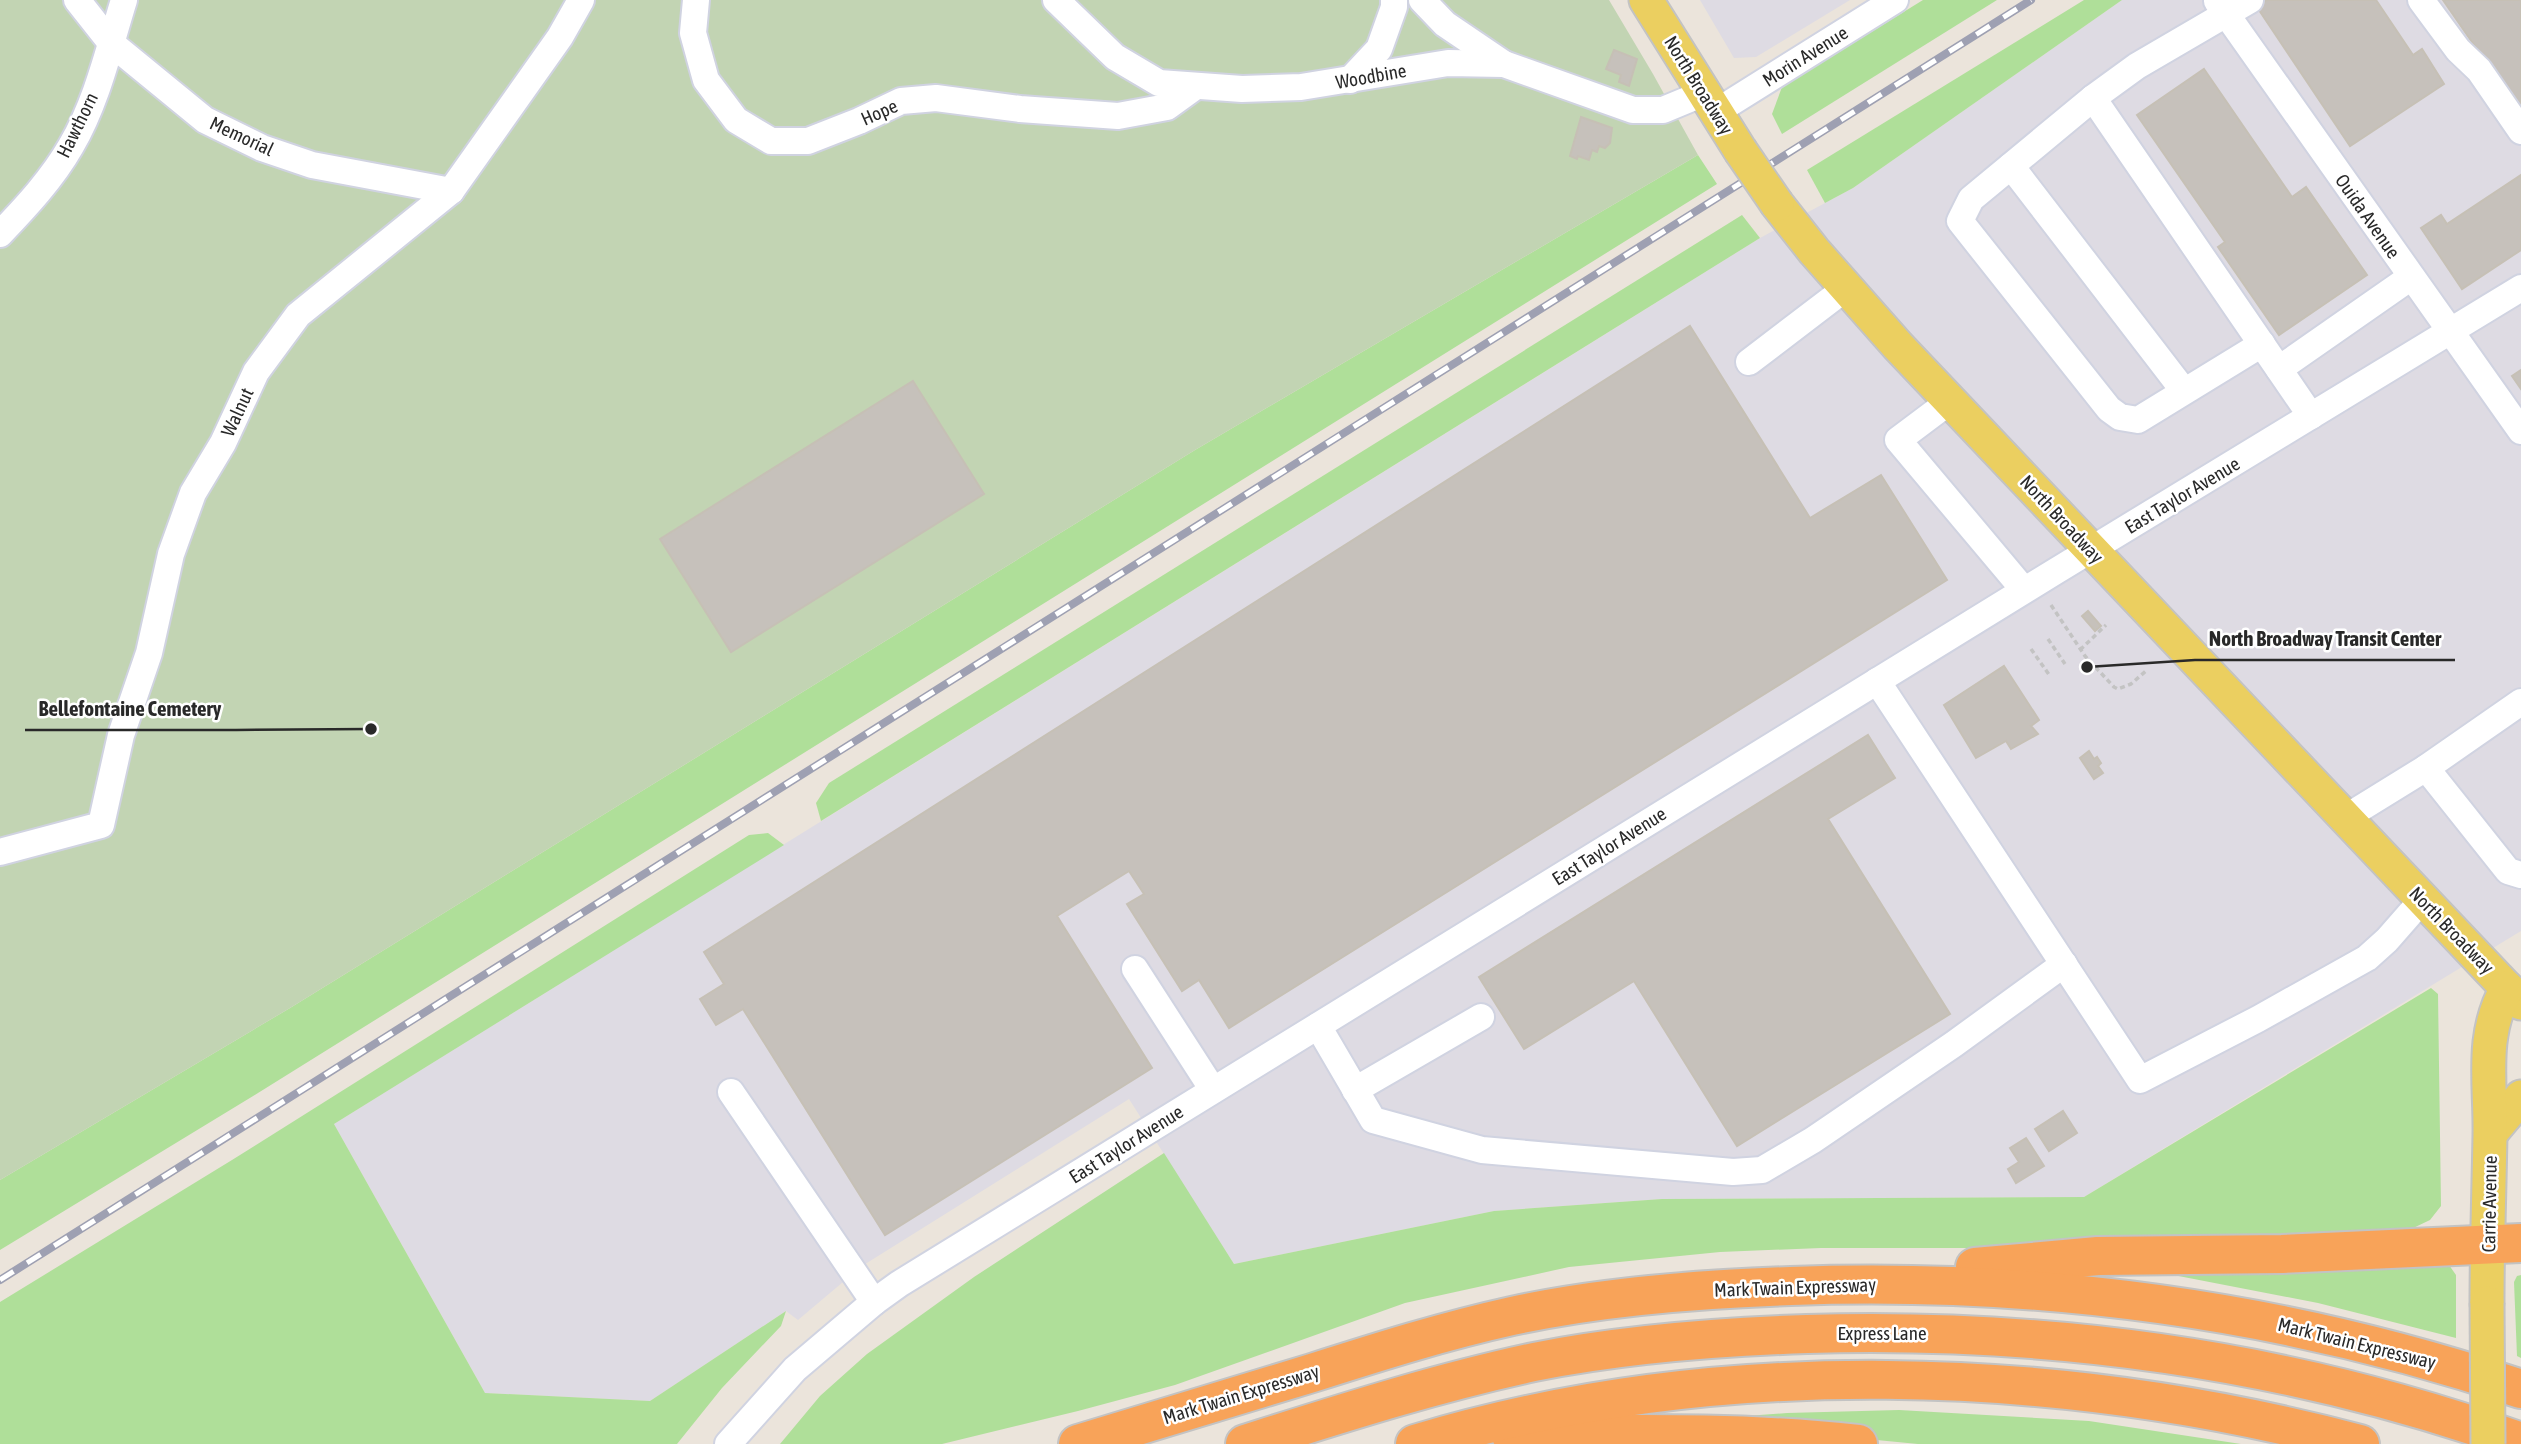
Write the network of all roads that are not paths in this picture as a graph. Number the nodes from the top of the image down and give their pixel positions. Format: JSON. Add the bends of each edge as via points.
{"nodes":[{"id":1,"x":77,"y":0,"type":"edge"},
{"id":2,"x":124,"y":0,"type":"edge"},
{"id":3,"x":580,"y":0,"type":"edge"},
{"id":4,"x":696,"y":0,"type":"edge"},
{"id":5,"x":1056,"y":0,"type":"edge"},
{"id":6,"x":1394,"y":0,"type":"edge"},
{"id":7,"x":1422,"y":0,"type":"edge"},
{"id":8,"x":1646,"y":0,"type":"edge"},
{"id":9,"x":1895,"y":0,"type":"edge"},
{"id":10,"x":2250,"y":0,"type":"edge"},
{"id":11,"x":2421,"y":0,"type":"edge"},
{"id":12,"x":2222,"y":7,"type":"edge"},
{"id":13,"x":111,"y":43,"type":"junction"},
{"id":14,"x":1504,"y":64,"type":"junction"},
{"id":15,"x":1350,"y":80,"type":"junction"},
{"id":16,"x":1196,"y":86,"type":"junction"},
{"id":17,"x":2093,"y":98,"type":"junction"},
{"id":18,"x":1710,"y":102,"type":"junction"},
{"id":19,"x":2521,"y":131,"type":"edge"},
{"id":20,"x":2011,"y":166,"type":"junction"},
{"id":21,"x":451,"y":191,"type":"junction"},
{"id":22,"x":0,"y":234,"type":"edge"},
{"id":23,"x":2411,"y":276,"type":"junction"},
{"id":24,"x":1846,"y":288,"type":"junction"},
{"id":25,"x":2521,"y":288,"type":"edge"},
{"id":26,"x":2450,"y":331,"type":"junction"},
{"id":27,"x":2262,"y":344,"type":"junction"},
{"id":28,"x":1749,"y":362,"type":"dead end"},
{"id":29,"x":2279,"y":369,"type":"junction"},
{"id":30,"x":2184,"y":391,"type":"junction"},
{"id":31,"x":1950,"y":401,"type":"junction"},
{"id":32,"x":2311,"y":416,"type":"junction"},
{"id":33,"x":2521,"y":431,"type":"edge"},
{"id":34,"x":2091,"y":550,"type":"junction"},
{"id":35,"x":2024,"y":590,"type":"junction"},
{"id":36,"x":1877,"y":681,"type":"junction"},
{"id":37,"x":2521,"y":702,"type":"edge"},
{"id":38,"x":2426,"y":768,"type":"junction"},
{"id":39,"x":2345,"y":818,"type":"junction"},
{"id":40,"x":0,"y":852,"type":"edge"},
{"id":41,"x":2521,"y":875,"type":"edge"},
{"id":42,"x":2422,"y":900,"type":"junction"},
{"id":43,"x":2064,"y":964,"type":"junction"},
{"id":44,"x":1135,"y":969,"type":"dead end"},
{"id":45,"x":2516,"y":988,"type":"edge"},
{"id":46,"x":1481,"y":1017,"type":"dead end"},
{"id":47,"x":1318,"y":1026,"type":"junction"},
{"id":48,"x":1213,"y":1090,"type":"junction"},
{"id":49,"x":1355,"y":1090,"type":"junction"},
{"id":50,"x":731,"y":1093,"type":"dead end"},
{"id":51,"x":2521,"y":1097,"type":"edge"},
{"id":52,"x":2491,"y":1133,"type":"junction"},
{"id":53,"x":2504,"y":1242,"type":"edge"},
{"id":54,"x":1830,"y":1284,"type":"junction"},
{"id":55,"x":874,"y":1302,"type":"junction"},
{"id":56,"x":2521,"y":1389,"type":"edge"},
{"id":57,"x":1429,"y":1440,"type":"edge"},
{"id":58,"x":2521,"y":1441,"type":"edge"},
{"id":59,"x":728,"y":1444,"type":"edge"},
{"id":60,"x":1078,"y":1444,"type":"edge"},
{"id":61,"x":1245,"y":1444,"type":"edge"},
{"id":62,"x":1858,"y":1444,"type":"edge"},
{"id":63,"x":2360,"y":1444,"type":"edge"},
{"id":64,"x":2488,"y":1444,"type":"edge"}],
"edges":[{"from":1,"to":13,"type":"street","name":"Memorial"},
{"from":2,"to":13,"type":"street","name":"Hawthorn"},
{"from":3,"to":21,"type":"street","name":"Walnut","via":[[560,37]]},
{"from":4,"to":16,"type":"street","name":"Hope","via":[[693,33],[706,80],[736,120],[771,141],[808,141],[901,100],[936,98],[1118,116],[1167,107]]},
{"from":5,"to":16,"type":"street","name":"Woodbine","via":[[1115,57],[1159,83]]},
{"from":6,"to":15,"type":"street","via":[[1379,49]]},
{"from":7,"to":14,"type":"street","via":[[1445,24]]},
{"from":8,"to":18,"type":"main road","name":"North Broadway"},
{"from":9,"to":18,"type":"street","name":"Morin Avenue"},
{"from":10,"to":12,"type":"street"},
{"from":11,"to":19,"type":"street","via":[[2479,70]]},
{"from":12,"to":17,"type":"street"},
{"from":12,"to":23,"type":"street","name":"Ouida Avenue"},
{"from":13,"to":21,"type":"street","name":"Memorial","via":[[205,120],[262,148],[312,165]]},
{"from":13,"to":22,"type":"street","name":"Hawthorn","via":[[71,146],[33,199]]},
{"from":14,"to":15,"type":"street","name":"Woodbine","via":[[1448,63]]},
{"from":14,"to":18,"type":"street","name":"Woodbine","via":[[1633,110]]},
{"from":15,"to":16,"type":"street","name":"Woodbine","via":[[1289,88]]},
{"from":17,"to":20,"type":"street"},
{"from":17,"to":27,"type":"street"},
{"from":18,"to":24,"type":"main road","name":"North Broadway","bridge":true,"via":[[1777,204]]},
{"from":20,"to":30,"type":"street"},
{"from":20,"to":30,"type":"street","via":[[1970,199],[1960,221],[2109,409],[2120,417],[2138,420]]},
{"from":21,"to":40,"type":"street","name":"Walnut","via":[[298,315],[256,372],[223,443],[193,493],[171,554],[101,825]]},
{"from":23,"to":26,"type":"street","name":"Ouida Avenue"},
{"from":23,"to":29,"type":"street"},
{"from":24,"to":28,"type":"street"},
{"from":24,"to":31,"type":"main road","name":"North Broadway"},
{"from":25,"to":26,"type":"street","name":"East Taylor Avenue"},
{"from":26,"to":32,"type":"street","name":"East Taylor Avenue"},
{"from":26,"to":33,"type":"street","name":"Ouida Avenue"},
{"from":27,"to":29,"type":"street"},
{"from":27,"to":30,"type":"street"},
{"from":29,"to":32,"type":"street"},
{"from":31,"to":34,"type":"main road","name":"North Broadway"},
{"from":31,"to":35,"type":"street","via":[[1898,440]]},
{"from":32,"to":34,"type":"street","name":"East Taylor Avenue"},
{"from":34,"to":35,"type":"street","name":"East Taylor Avenue"},
{"from":34,"to":39,"type":"main road","name":"North Broadway"},
{"from":35,"to":36,"type":"street","name":"East Taylor Avenue"},
{"from":36,"to":43,"type":"street"},
{"from":36,"to":47,"type":"street","name":"East Taylor Avenue"},
{"from":37,"to":38,"type":"street"},
{"from":38,"to":39,"type":"street"},
{"from":38,"to":41,"type":"street","via":[[2508,871]]},
{"from":39,"to":42,"type":"main road","name":"North Broadway"},
{"from":42,"to":43,"type":"street","via":[[2367,958],[2140,1080]]},
{"from":42,"to":45,"type":"main road","name":"North Broadway"},
{"from":43,"to":49,"type":"street","via":[[1954,1044],[1762,1170],[1733,1172],[1482,1150],[1373,1120]]},
{"from":44,"to":48,"type":"street"},
{"from":45,"to":52,"type":"main road","name":"Carrie Avenue","via":[[2499,1003],[2489,1038]]},
{"from":46,"to":49,"type":"street"},
{"from":47,"to":48,"type":"street","name":"East Taylor Avenue"},
{"from":47,"to":49,"type":"street"},
{"from":48,"to":55,"type":"street","name":"East Taylor Avenue"},
{"from":50,"to":55,"type":"street"},
{"from":51,"to":52,"type":"main road"},
{"from":52,"to":53,"type":"main road","name":"Carrie Avenue"},
{"from":53,"to":54,"type":"highway","via":[[2282,1254],[2098,1256]]},
{"from":53,"to":64,"type":"main road","name":"Carrie Avenue","bridge":true,"via":[[2487,1303]]},
{"from":54,"to":56,"type":"highway","name":"Mark Twain Expressway","via":[[1988,1286],[2145,1300],[2300,1327]]},
{"from":54,"to":60,"type":"highway","name":"Mark Twain Expressway","via":[[1673,1293],[1514,1316],[1438,1334]]},
{"from":55,"to":59,"type":"street","name":"East Taylor Avenue","via":[[795,1369]]},
{"from":57,"to":62,"type":"highway","via":[[1667,1434]]},
{"from":57,"to":63,"type":"highway","via":[[1601,1399],[1678,1389],[1911,1382],[2145,1399]]},
{"from":58,"to":61,"type":"highway","name":"Express Lane","via":[[2391,1399],[2174,1355],[2005,1336],[1848,1333],[1691,1340],[1536,1362]]}]}
